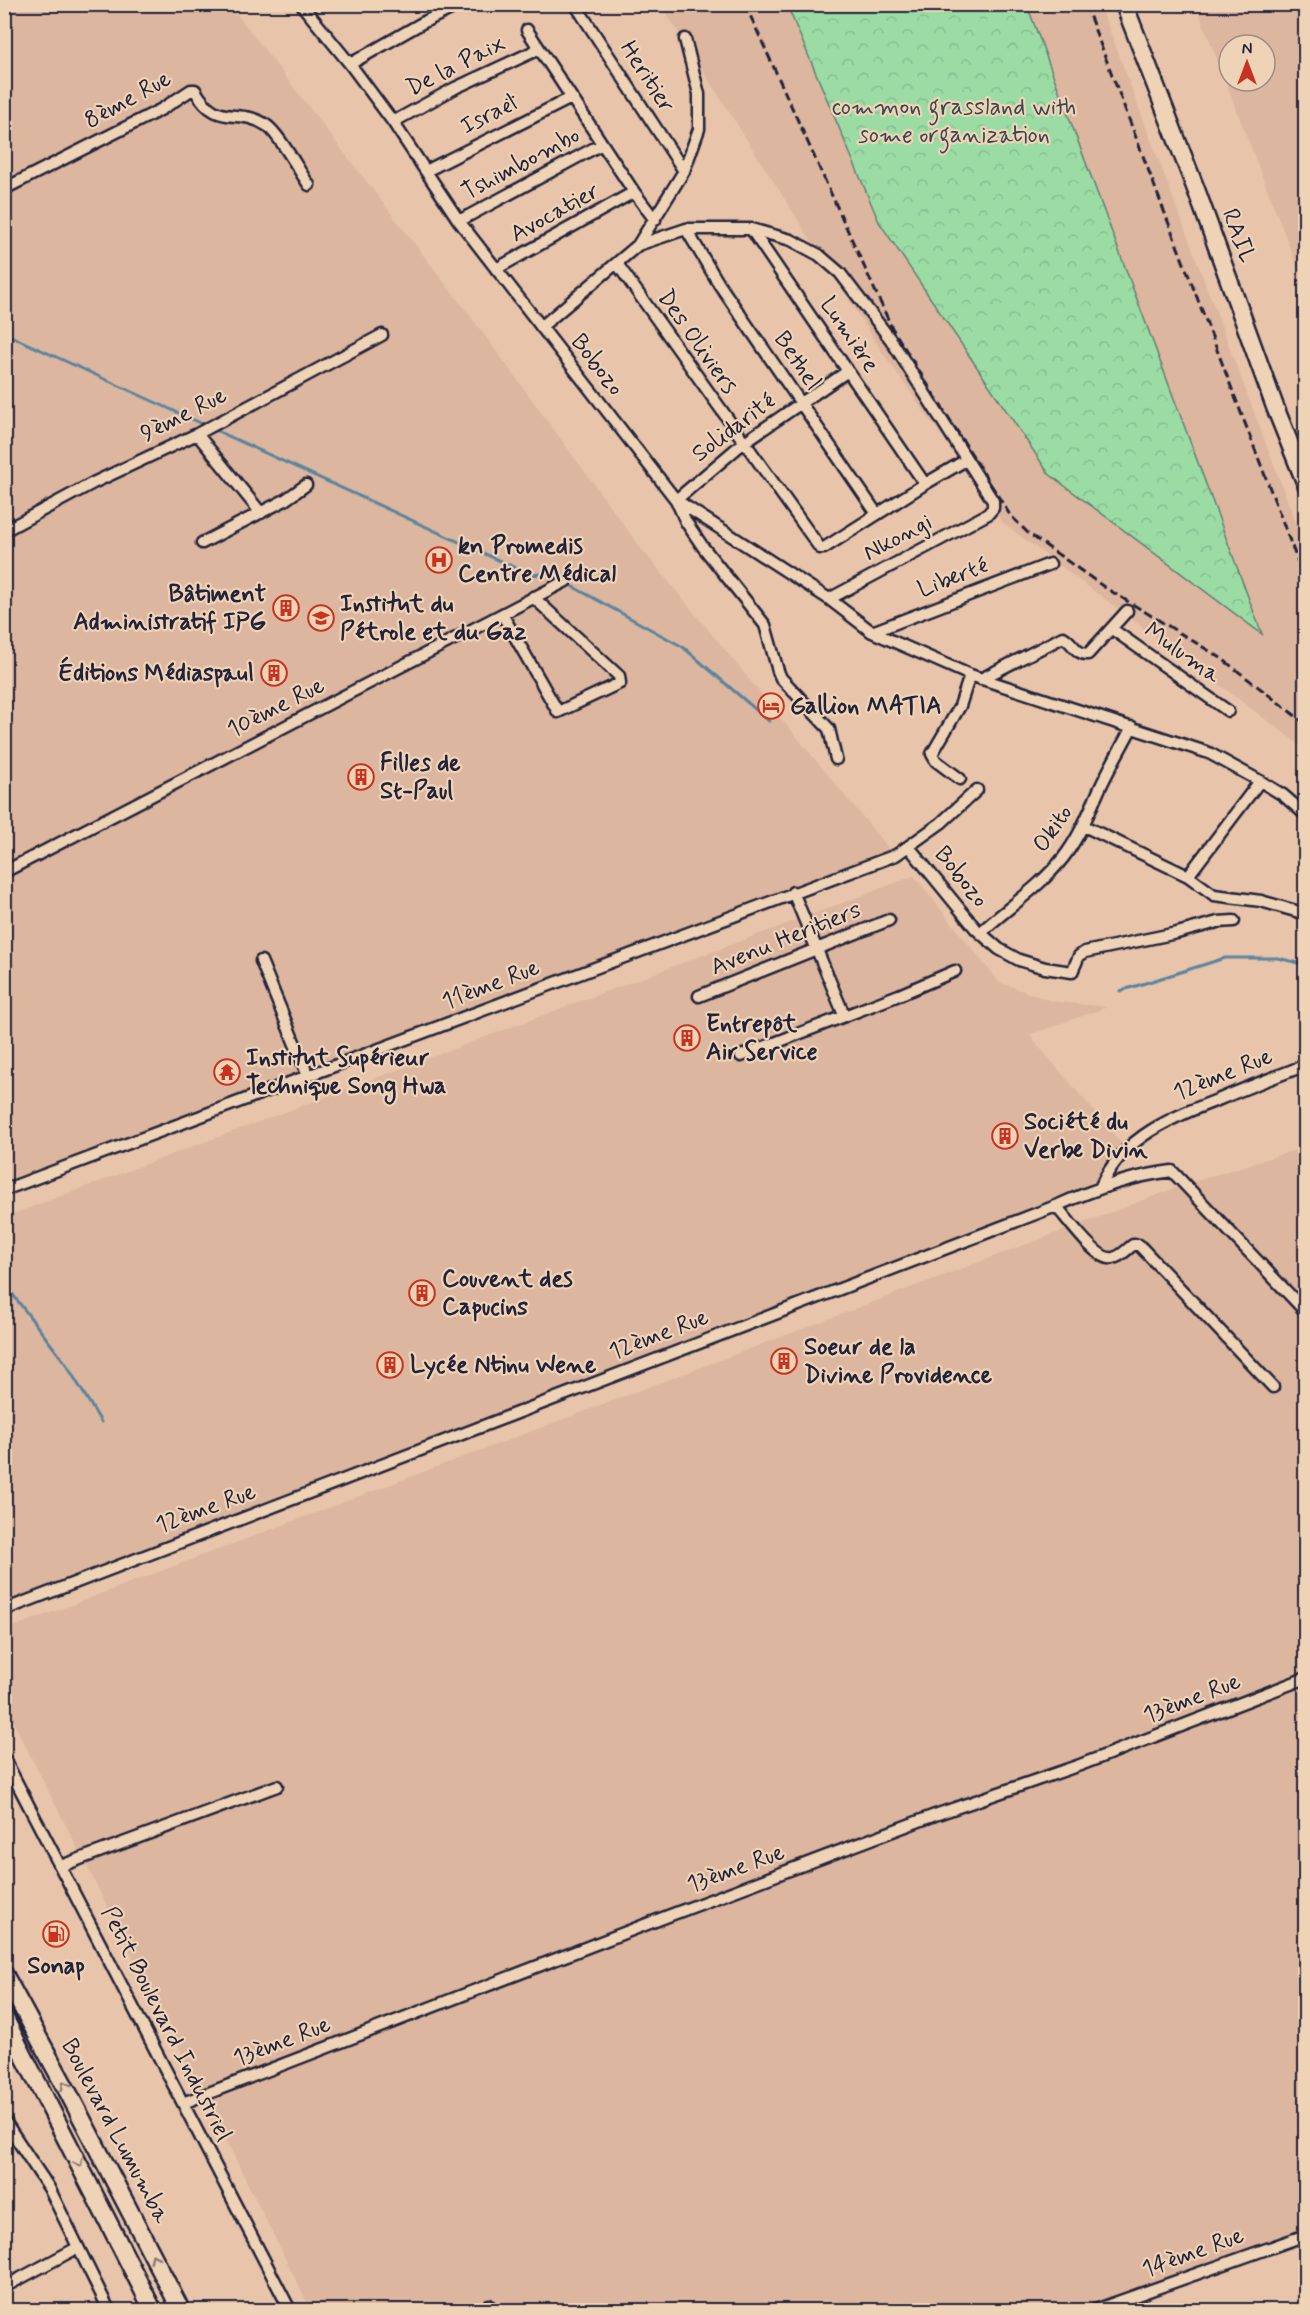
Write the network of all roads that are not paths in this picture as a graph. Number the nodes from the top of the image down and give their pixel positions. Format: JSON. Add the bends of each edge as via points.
{"nodes":[{"id":1,"x":461,"y":4,"type":"edge"},
{"id":2,"x":575,"y":4,"type":"edge"},
{"id":3,"x":1124,"y":4,"type":"edge"},
{"id":4,"x":302,"y":5,"type":"edge"},
{"id":5,"x":527,"y":30,"type":"dead end"},
{"id":6,"x":685,"y":39,"type":"dead end"},
{"id":7,"x":539,"y":49,"type":"junction"},
{"id":8,"x":350,"y":64,"type":"junction"},
{"id":9,"x":571,"y":98,"type":"junction"},
{"id":10,"x":393,"y":122,"type":"junction"},
{"id":11,"x":602,"y":144,"type":"junction"},
{"id":12,"x":426,"y":171,"type":"junction"},
{"id":13,"x":684,"y":171,"type":"junction"},
{"id":14,"x":309,"y":185,"type":"dead end"},
{"id":15,"x":4,"y":189,"type":"edge"},
{"id":16,"x":634,"y":192,"type":"junction"},
{"id":17,"x":655,"y":220,"type":"junction"},
{"id":18,"x":459,"y":221,"type":"junction"},
{"id":19,"x":687,"y":229,"type":"junction"},
{"id":20,"x":751,"y":229,"type":"junction"},
{"id":21,"x":638,"y":245,"type":"junction"},
{"id":22,"x":618,"y":265,"type":"junction"},
{"id":23,"x":496,"y":269,"type":"junction"},
{"id":24,"x":541,"y":327,"type":"junction"},
{"id":25,"x":382,"y":335,"type":"dead end"},
{"id":26,"x":848,"y":371,"type":"junction"},
{"id":27,"x":801,"y":404,"type":"junction"},
{"id":28,"x":197,"y":434,"type":"junction"},
{"id":29,"x":743,"y":443,"type":"junction"},
{"id":30,"x":966,"y":460,"type":"junction"},
{"id":31,"x":925,"y":484,"type":"junction"},
{"id":32,"x":1305,"y":484,"type":"edge"},
{"id":33,"x":306,"y":485,"type":"dead end"},
{"id":34,"x":676,"y":500,"type":"junction"},
{"id":35,"x":261,"y":513,"type":"junction"},
{"id":36,"x":877,"y":514,"type":"junction"},
{"id":37,"x":4,"y":531,"type":"edge"},
{"id":38,"x":202,"y":543,"type":"dead end"},
{"id":39,"x":1050,"y":564,"type":"dead end"},
{"id":40,"x":566,"y":581,"type":"dead end"},
{"id":41,"x":533,"y":597,"type":"junction"},
{"id":42,"x":829,"y":599,"type":"junction"},
{"id":43,"x":1127,"y":611,"type":"dead end"},
{"id":44,"x":502,"y":615,"type":"junction"},
{"id":45,"x":1112,"y":629,"type":"junction"},
{"id":46,"x":872,"y":632,"type":"junction"},
{"id":47,"x":976,"y":677,"type":"junction"},
{"id":48,"x":1228,"y":711,"type":"dead end"},
{"id":49,"x":1132,"y":727,"type":"junction"},
{"id":50,"x":836,"y":759,"type":"dead end"},
{"id":51,"x":960,"y":779,"type":"dead end"},
{"id":52,"x":1260,"y":781,"type":"junction"},
{"id":53,"x":976,"y":790,"type":"dead end"},
{"id":54,"x":1305,"y":815,"type":"edge"},
{"id":55,"x":1084,"y":826,"type":"junction"},
{"id":56,"x":909,"y":847,"type":"junction"},
{"id":57,"x":4,"y":872,"type":"edge"},
{"id":58,"x":1188,"y":876,"type":"junction"},
{"id":59,"x":793,"y":892,"type":"junction"},
{"id":60,"x":1305,"y":914,"type":"edge"},
{"id":61,"x":889,"y":920,"type":"dead end"},
{"id":62,"x":1234,"y":921,"type":"dead end"},
{"id":63,"x":980,"y":933,"type":"junction"},
{"id":64,"x":817,"y":948,"type":"junction"},
{"id":65,"x":261,"y":961,"type":"dead end"},
{"id":66,"x":955,"y":971,"type":"dead end"},
{"id":67,"x":699,"y":996,"type":"dead end"},
{"id":68,"x":844,"y":1015,"type":"junction"},
{"id":69,"x":741,"y":1056,"type":"dead end"},
{"id":70,"x":1305,"y":1065,"type":"edge"},
{"id":71,"x":308,"y":1076,"type":"junction"},
{"id":72,"x":1101,"y":1186,"type":"junction"},
{"id":73,"x":4,"y":1190,"type":"edge"},
{"id":74,"x":1056,"y":1206,"type":"junction"},
{"id":75,"x":1305,"y":1312,"type":"edge"},
{"id":76,"x":1274,"y":1387,"type":"dead end"},
{"id":77,"x":4,"y":1610,"type":"edge"},
{"id":78,"x":1305,"y":1678,"type":"edge"},
{"id":79,"x":4,"y":1758,"type":"edge"},
{"id":80,"x":277,"y":1786,"type":"dead end"},
{"id":81,"x":61,"y":1866,"type":"junction"},
{"id":82,"x":4,"y":1974,"type":"edge"},
{"id":83,"x":4,"y":2017,"type":"edge"},
{"id":84,"x":183,"y":2103,"type":"junction"},
{"id":85,"x":4,"y":2120,"type":"edge"},
{"id":86,"x":1305,"y":2235,"type":"edge"},
{"id":87,"x":77,"y":2248,"type":"junction"},
{"id":88,"x":4,"y":2287,"type":"edge"},
{"id":89,"x":109,"y":2310,"type":"edge"},
{"id":90,"x":153,"y":2310,"type":"edge"},
{"id":91,"x":181,"y":2310,"type":"edge"},
{"id":92,"x":290,"y":2310,"type":"edge"},
{"id":93,"x":1095,"y":2310,"type":"edge"}],
"edges":[{"from":1,"to":8,"type":"street"},
{"from":2,"to":13,"type":"street","name":"Heritier"},
{"from":3,"to":32,"type":"main road","name":"RAIL"},
{"from":4,"to":8,"type":"street","name":"Bobozo"},
{"from":5,"to":7,"type":"street"},
{"from":6,"to":13,"type":"street","via":[[699,94],[699,129]]},
{"from":7,"to":9,"type":"street"},
{"from":7,"to":10,"type":"street","name":"De la Paix"},
{"from":8,"to":10,"type":"street","name":"Bobozo"},
{"from":9,"to":11,"type":"street"},
{"from":9,"to":12,"type":"street","name":"Israël"},
{"from":10,"to":12,"type":"street","name":"Bobozo"},
{"from":11,"to":16,"type":"street"},
{"from":11,"to":18,"type":"street","name":"Tshimbombo"},
{"from":12,"to":18,"type":"street","name":"Bobozo"},
{"from":13,"to":17,"type":"street"},
{"from":14,"to":15,"type":"street","name":"8ème Rue","via":[[269,126],[258,120],[213,112],[191,90],[162,109]]},
{"from":16,"to":17,"type":"street"},
{"from":16,"to":23,"type":"street","name":"Avocatier"},
{"from":17,"to":21,"type":"street"},
{"from":18,"to":23,"type":"street","name":"Bobozo"},
{"from":19,"to":20,"type":"street"},
{"from":19,"to":21,"type":"street"},
{"from":19,"to":27,"type":"street","name":"Bethel","via":[[718,284]]},
{"from":20,"to":26,"type":"street","name":"Lumière"},
{"from":20,"to":30,"type":"street","via":[[791,240],[819,255],[840,273],[891,340]]},
{"from":21,"to":22,"type":"street"},
{"from":22,"to":24,"type":"street"},
{"from":22,"to":29,"type":"street","name":"Des Oliviers"},
{"from":23,"to":24,"type":"street","name":"Bobozo"},
{"from":24,"to":34,"type":"street","name":"Bobozo"},
{"from":25,"to":28,"type":"street","name":"9ème Rue"},
{"from":26,"to":27,"type":"street","name":"Solidarité"},
{"from":26,"to":31,"type":"street","name":"Lumière"},
{"from":27,"to":29,"type":"street","name":"Solidarité"},
{"from":27,"to":36,"type":"street","name":"Bethel"},
{"from":28,"to":35,"type":"street"},
{"from":28,"to":37,"type":"street","name":"9ème Rue"},
{"from":29,"to":34,"type":"street","name":"Solidarité"},
{"from":29,"to":36,"type":"street","via":[[820,548]]},
{"from":30,"to":31,"type":"street"},
{"from":30,"to":42,"type":"street","name":"Nkongi","via":[[993,501],[988,514]]},
{"from":31,"to":36,"type":"street"},
{"from":33,"to":35,"type":"street"},
{"from":34,"to":42,"type":"street"},
{"from":34,"to":50,"type":"street","name":"Bobozo","via":[[703,548],[765,625],[781,678],[829,729]]},
{"from":35,"to":38,"type":"street"},
{"from":39,"to":46,"type":"street","name":"Liberté"},
{"from":40,"to":41,"type":"street","name":"10ème Rue"},
{"from":41,"to":44,"type":"street","name":"10ème Rue"},
{"from":41,"to":44,"type":"street","via":[[619,676],[620,683],[558,712]]},
{"from":42,"to":46,"type":"street"},
{"from":43,"to":45,"type":"street"},
{"from":44,"to":57,"type":"street","name":"10ème Rue"},
{"from":45,"to":47,"type":"street","via":[[1088,654],[1078,652],[1063,638]]},
{"from":45,"to":48,"type":"street","name":"Muluma"},
{"from":46,"to":47,"type":"street"},
{"from":47,"to":49,"type":"street"},
{"from":47,"to":51,"type":"street","via":[[932,754]]},
{"from":49,"to":52,"type":"street","via":[[1209,753]]},
{"from":49,"to":55,"type":"street","name":"Okito"},
{"from":52,"to":54,"type":"street"},
{"from":52,"to":58,"type":"street"},
{"from":53,"to":56,"type":"street","name":"11ème Rue","via":[[941,824]]},
{"from":55,"to":58,"type":"street"},
{"from":55,"to":63,"type":"street","name":"Okito","via":[[1062,860]]},
{"from":56,"to":59,"type":"street","name":"11ème Rue"},
{"from":56,"to":63,"type":"street","name":"Bobozo"},
{"from":58,"to":60,"type":"street","via":[[1214,895],[1261,901]]},
{"from":59,"to":64,"type":"street"},
{"from":59,"to":71,"type":"street","name":"11ème Rue"},
{"from":61,"to":64,"type":"street","name":"Avenu Heritiers"},
{"from":62,"to":63,"type":"street","name":"Bobozo","via":[[1085,952],[1075,968],[1067,972],[1019,960]]},
{"from":64,"to":67,"type":"street","name":"Avenu Heritiers"},
{"from":64,"to":68,"type":"street"},
{"from":65,"to":71,"type":"street"},
{"from":66,"to":68,"type":"street"},
{"from":68,"to":69,"type":"street"},
{"from":70,"to":72,"type":"street","name":"12ème Rue","via":[[1167,1120],[1132,1143]]},
{"from":71,"to":73,"type":"street","name":"11ème Rue"},
{"from":72,"to":74,"type":"street","name":"12ème Rue"},
{"from":72,"to":75,"type":"street","via":[[1172,1171]]},
{"from":74,"to":76,"type":"street","via":[[1097,1253],[1106,1258],[1117,1257],[1139,1245]]},
{"from":74,"to":77,"type":"street","name":"12ème Rue"},
{"from":78,"to":84,"type":"street","name":"13ème Rue"},
{"from":79,"to":81,"type":"street","name":"Petit Boulevard Industriel"},
{"from":80,"to":81,"type":"street"},
{"from":81,"to":84,"type":"street","name":"Petit Boulevard Industriel"},
{"from":91,"to":82,"type":"main road","name":"Boulevard Lumumba","one_way":true},
{"from":83,"to":90,"type":"main road","name":"Boulevard Lumumba","one_way":true},
{"from":84,"to":92,"type":"street","name":"Petit Boulevard Industriel"},
{"from":85,"to":87,"type":"street","via":[[49,2188]]},
{"from":86,"to":93,"type":"street","name":"14ème Rue"},
{"from":87,"to":88,"type":"street"},
{"from":87,"to":89,"type":"street"}]}
